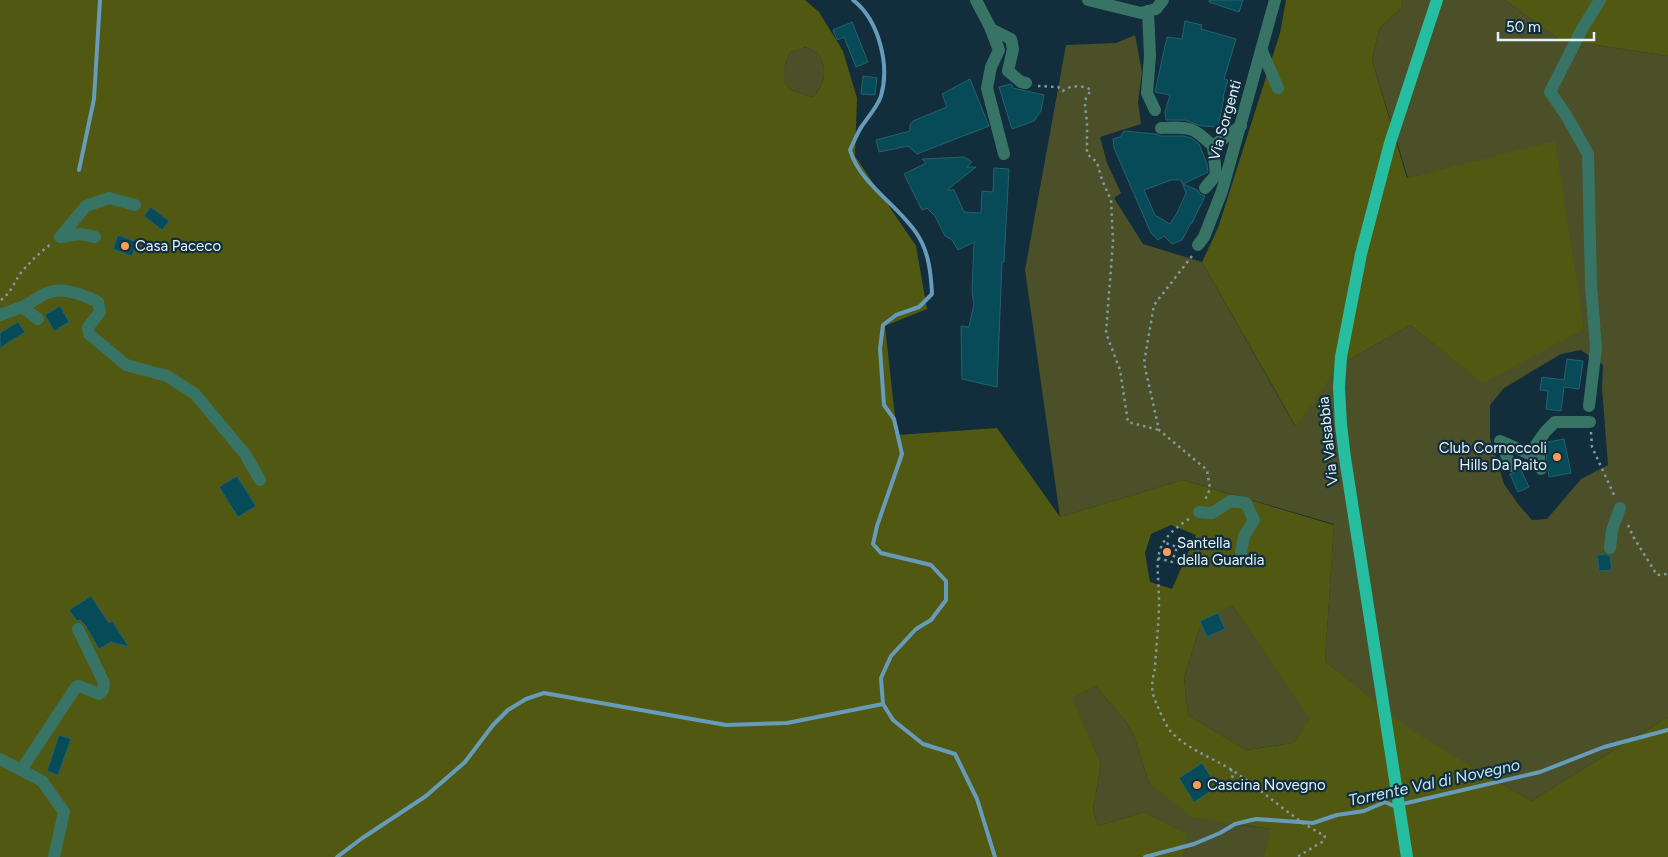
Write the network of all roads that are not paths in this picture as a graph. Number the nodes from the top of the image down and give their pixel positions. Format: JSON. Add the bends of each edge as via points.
{"nodes":[{"id":1,"x":976,"y":0,"type":"edge"},
{"id":2,"x":1088,"y":0,"type":"edge"},
{"id":3,"x":1163,"y":0,"type":"edge"},
{"id":4,"x":1275,"y":0,"type":"edge"},
{"id":5,"x":1437,"y":0,"type":"edge"},
{"id":6,"x":1600,"y":0,"type":"edge"},
{"id":7,"x":1107,"y":2,"type":"edge"},
{"id":8,"x":1148,"y":11,"type":"junction"},
{"id":9,"x":991,"y":29,"type":"junction"},
{"id":10,"x":1262,"y":52,"type":"junction"},
{"id":11,"x":1026,"y":83,"type":"road end"},
{"id":12,"x":1278,"y":88,"type":"dead end"},
{"id":13,"x":1154,"y":110,"type":"dead end"},
{"id":14,"x":1566,"y":115,"type":"junction"},
{"id":15,"x":1241,"y":126,"type":"junction"},
{"id":16,"x":1161,"y":128,"type":"dead end"},
{"id":17,"x":1589,"y":140,"type":"dead end"},
{"id":18,"x":1213,"y":146,"type":"junction"},
{"id":19,"x":1004,"y":154,"type":"dead end"},
{"id":20,"x":1205,"y":188,"type":"dead end"},
{"id":21,"x":135,"y":205,"type":"dead end"},
{"id":22,"x":95,"y":236,"type":"dead end"},
{"id":23,"x":1195,"y":251,"type":"road end"},
{"id":24,"x":22,"y":307,"type":"junction"},
{"id":25,"x":0,"y":315,"type":"edge"},
{"id":26,"x":38,"y":319,"type":"dead end"},
{"id":27,"x":1589,"y":406,"type":"dead end"},
{"id":28,"x":1590,"y":422,"type":"dead end"},
{"id":29,"x":1512,"y":466,"type":"dead end"},
{"id":30,"x":260,"y":480,"type":"dead end"},
{"id":31,"x":1620,"y":508,"type":"dead end"},
{"id":32,"x":1200,"y":512,"type":"road end"},
{"id":33,"x":1610,"y":548,"type":"dead end"},
{"id":34,"x":1241,"y":553,"type":"dead end"},
{"id":35,"x":78,"y":628,"type":"dead end"},
{"id":36,"x":0,"y":759,"type":"edge"},
{"id":37,"x":21,"y":770,"type":"junction"},
{"id":38,"x":54,"y":857,"type":"edge"},
{"id":39,"x":1407,"y":857,"type":"edge"}],
"edges":[{"from":1,"to":9,"type":"street"},
{"from":2,"to":7,"type":"street"},
{"from":3,"to":8,"type":"street","via":[[1156,9]]},
{"from":4,"to":10,"type":"street","name":"Via Sorgenti"},
{"from":5,"to":39,"type":"main road","name":"Via Valsabbia","via":[[1390,143],[1361,254],[1341,357],[1339,387],[1341,425],[1378,682]]},
{"from":6,"to":14,"type":"street","via":[[1550,92]]},
{"from":7,"to":8,"type":"street","via":[[1140,12]]},
{"from":8,"to":13,"type":"street","via":[[1150,75],[1147,92]]},
{"from":9,"to":11,"type":"street","via":[[1011,39],[1013,48],[1008,71]]},
{"from":9,"to":19,"type":"street","via":[[999,50],[991,67],[987,88]]},
{"from":10,"to":12,"type":"street"},
{"from":10,"to":15,"type":"street","name":"Via Sorgenti"},
{"from":14,"to":17,"type":"street"},
{"from":14,"to":27,"type":"street","via":[[1588,154],[1596,348]]},
{"from":15,"to":18,"type":"street"},
{"from":15,"to":23,"type":"street","name":"Via Sorgenti","via":[[1222,191]]},
{"from":16,"to":18,"type":"street","via":[[1189,127]]},
{"from":18,"to":20,"type":"street","via":[[1216,175]]},
{"from":21,"to":22,"type":"street","via":[[109,198],[86,206],[60,237]]},
{"from":24,"to":25,"type":"street"},
{"from":24,"to":26,"type":"street"},
{"from":24,"to":30,"type":"street","via":[[59,290],[98,302],[100,312],[88,327],[89,334],[126,365],[167,376],[195,394],[246,454]]},
{"from":28,"to":29,"type":"street","via":[[1555,422],[1536,445],[1540,464],[1500,441]]},
{"from":31,"to":33,"type":"street"},
{"from":32,"to":34,"type":"street","via":[[1212,513],[1231,501],[1246,503],[1254,520],[1244,536]]},
{"from":35,"to":37,"type":"street","via":[[104,683],[103,690],[99,694],[76,687]]},
{"from":36,"to":37,"type":"street"},
{"from":37,"to":38,"type":"street","via":[[42,781],[64,812]]}]}
